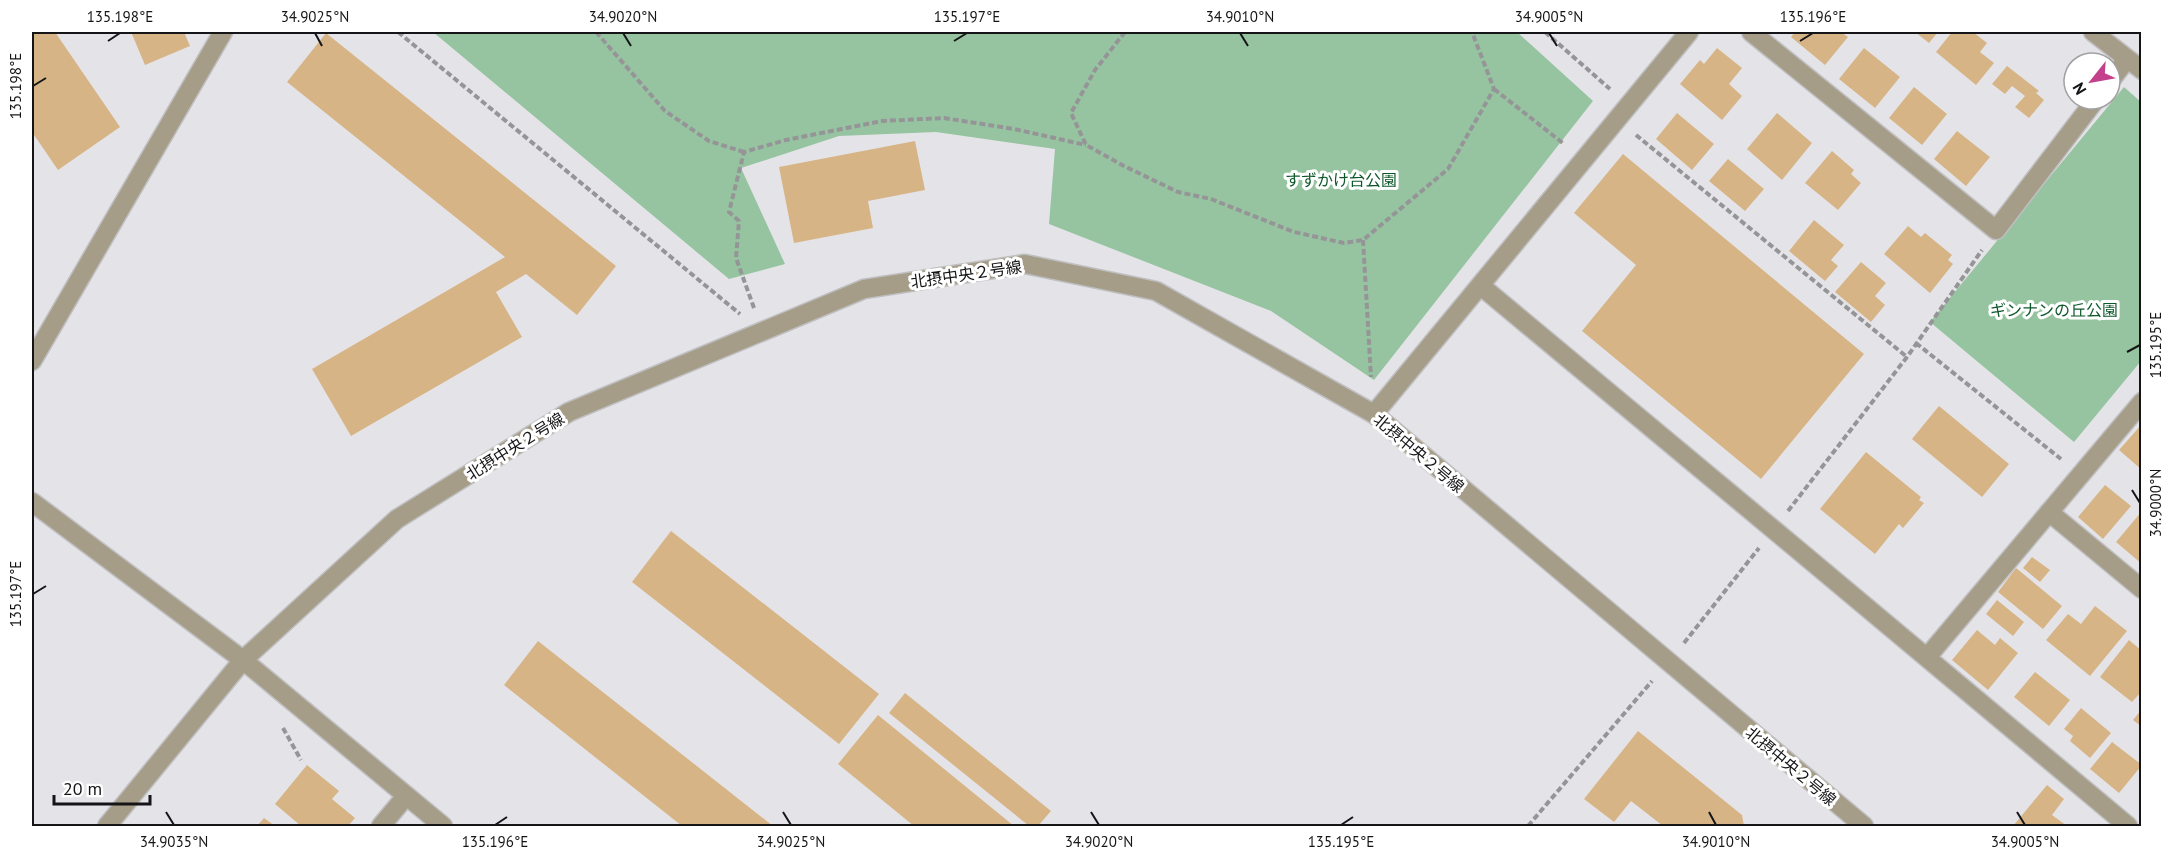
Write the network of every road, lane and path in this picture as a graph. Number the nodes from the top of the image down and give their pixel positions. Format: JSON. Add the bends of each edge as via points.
{"nodes":[{"id":1,"x":223,"y":32,"type":"edge"},
{"id":2,"x":398,"y":32,"type":"edge"},
{"id":3,"x":596,"y":32,"type":"edge"},
{"id":4,"x":1125,"y":32,"type":"edge"},
{"id":5,"x":1472,"y":32,"type":"edge"},
{"id":6,"x":1545,"y":32,"type":"edge"},
{"id":7,"x":1689,"y":32,"type":"edge"},
{"id":8,"x":1751,"y":32,"type":"edge"},
{"id":9,"x":2093,"y":32,"type":"edge"},
{"id":10,"x":2127,"y":59,"type":"junction"},
{"id":11,"x":2122,"y":65,"type":"edge"},
{"id":12,"x":2142,"y":70,"type":"edge"},
{"id":13,"x":1494,"y":89,"type":"junction"},
{"id":14,"x":1629,"y":105,"type":"junction"},
{"id":15,"x":2087,"y":111,"type":"edge"},
{"id":16,"x":1617,"y":119,"type":"junction"},
{"id":17,"x":1086,"y":145,"type":"junction"},
{"id":18,"x":744,"y":152,"type":"junction"},
{"id":19,"x":1584,"y":159,"type":"junction"},
{"id":20,"x":1996,"y":230,"type":"junction"},
{"id":21,"x":1363,"y":240,"type":"junction"},
{"id":22,"x":1480,"y":286,"type":"junction"},
{"id":23,"x":762,"y":332,"type":"junction"},
{"id":24,"x":1916,"y":343,"type":"junction"},
{"id":25,"x":1907,"y":357,"type":"junction"},
{"id":26,"x":32,"y":361,"type":"edge"},
{"id":27,"x":2142,"y":402,"type":"edge"},
{"id":28,"x":1374,"y":414,"type":"junction"},
{"id":29,"x":2080,"y":475,"type":"junction"},
{"id":30,"x":32,"y":502,"type":"edge"},
{"id":31,"x":2049,"y":512,"type":"junction"},
{"id":32,"x":1773,"y":530,"type":"junction"},
{"id":33,"x":2142,"y":589,"type":"edge"},
{"id":34,"x":1928,"y":656,"type":"junction"},
{"id":35,"x":243,"y":660,"type":"junction"},
{"id":36,"x":1668,"y":663,"type":"junction"},
{"id":37,"x":406,"y":796,"type":"junction"},
{"id":38,"x":107,"y":826,"type":"edge"},
{"id":39,"x":381,"y":826,"type":"edge"},
{"id":40,"x":443,"y":826,"type":"edge"},
{"id":41,"x":1528,"y":826,"type":"edge"},
{"id":42,"x":1864,"y":826,"type":"edge"},
{"id":43,"x":2128,"y":826,"type":"edge"}],
"edges":[{"from":1,"to":26,"type":"street"},
{"from":2,"to":23,"type":"path"},
{"from":3,"to":18,"type":"path","via":[[665,111],[709,141]]},
{"from":4,"to":17,"type":"path","via":[[1095,70],[1071,113]]},
{"from":5,"to":13,"type":"path"},
{"from":6,"to":14,"type":"path"},
{"from":7,"to":14,"type":"street"},
{"from":8,"to":20,"type":"street"},
{"from":9,"to":10,"type":"street"},
{"from":10,"to":11,"type":"street"},
{"from":10,"to":12,"type":"street"},
{"from":13,"to":19,"type":"path"},
{"from":13,"to":21,"type":"path","via":[[1448,170]]},
{"from":14,"to":16,"type":"street"},
{"from":15,"to":20,"type":"street"},
{"from":16,"to":19,"type":"street"},
{"from":16,"to":25,"type":"path"},
{"from":17,"to":18,"type":"path","via":[[944,118],[882,121]]},
{"from":17,"to":21,"type":"path","via":[[1178,192],[1211,199],[1294,232],[1344,243]]},
{"from":18,"to":23,"type":"path","via":[[729,212],[739,220],[736,258]]},
{"from":19,"to":22,"type":"street"},
{"from":20,"to":24,"type":"path"},
{"from":21,"to":28,"type":"path"},
{"from":22,"to":28,"type":"street"},
{"from":22,"to":32,"type":"street"},
{"from":23,"to":28,"type":"street","name":"北摂中央２号線","via":[[864,290],[1025,264],[1156,291]]},
{"from":23,"to":35,"type":"street","name":"北摂中央２号線","via":[[569,412],[397,519]]},
{"from":24,"to":25,"type":"path"},
{"from":24,"to":29,"type":"path"},
{"from":25,"to":32,"type":"path"},
{"from":27,"to":29,"type":"street"},
{"from":28,"to":36,"type":"street","name":"北摂中央２号線"},
{"from":29,"to":31,"type":"street"},
{"from":30,"to":35,"type":"street"},
{"from":31,"to":33,"type":"street"},
{"from":31,"to":34,"type":"street"},
{"from":32,"to":34,"type":"street"},
{"from":32,"to":36,"type":"path"},
{"from":34,"to":43,"type":"street"},
{"from":35,"to":37,"type":"street"},
{"from":35,"to":38,"type":"street","name":"北摂中央２号線"},
{"from":36,"to":41,"type":"path"},
{"from":36,"to":42,"type":"street","name":"北摂中央２号線"},
{"from":37,"to":39,"type":"street"},
{"from":37,"to":40,"type":"street"}]}
